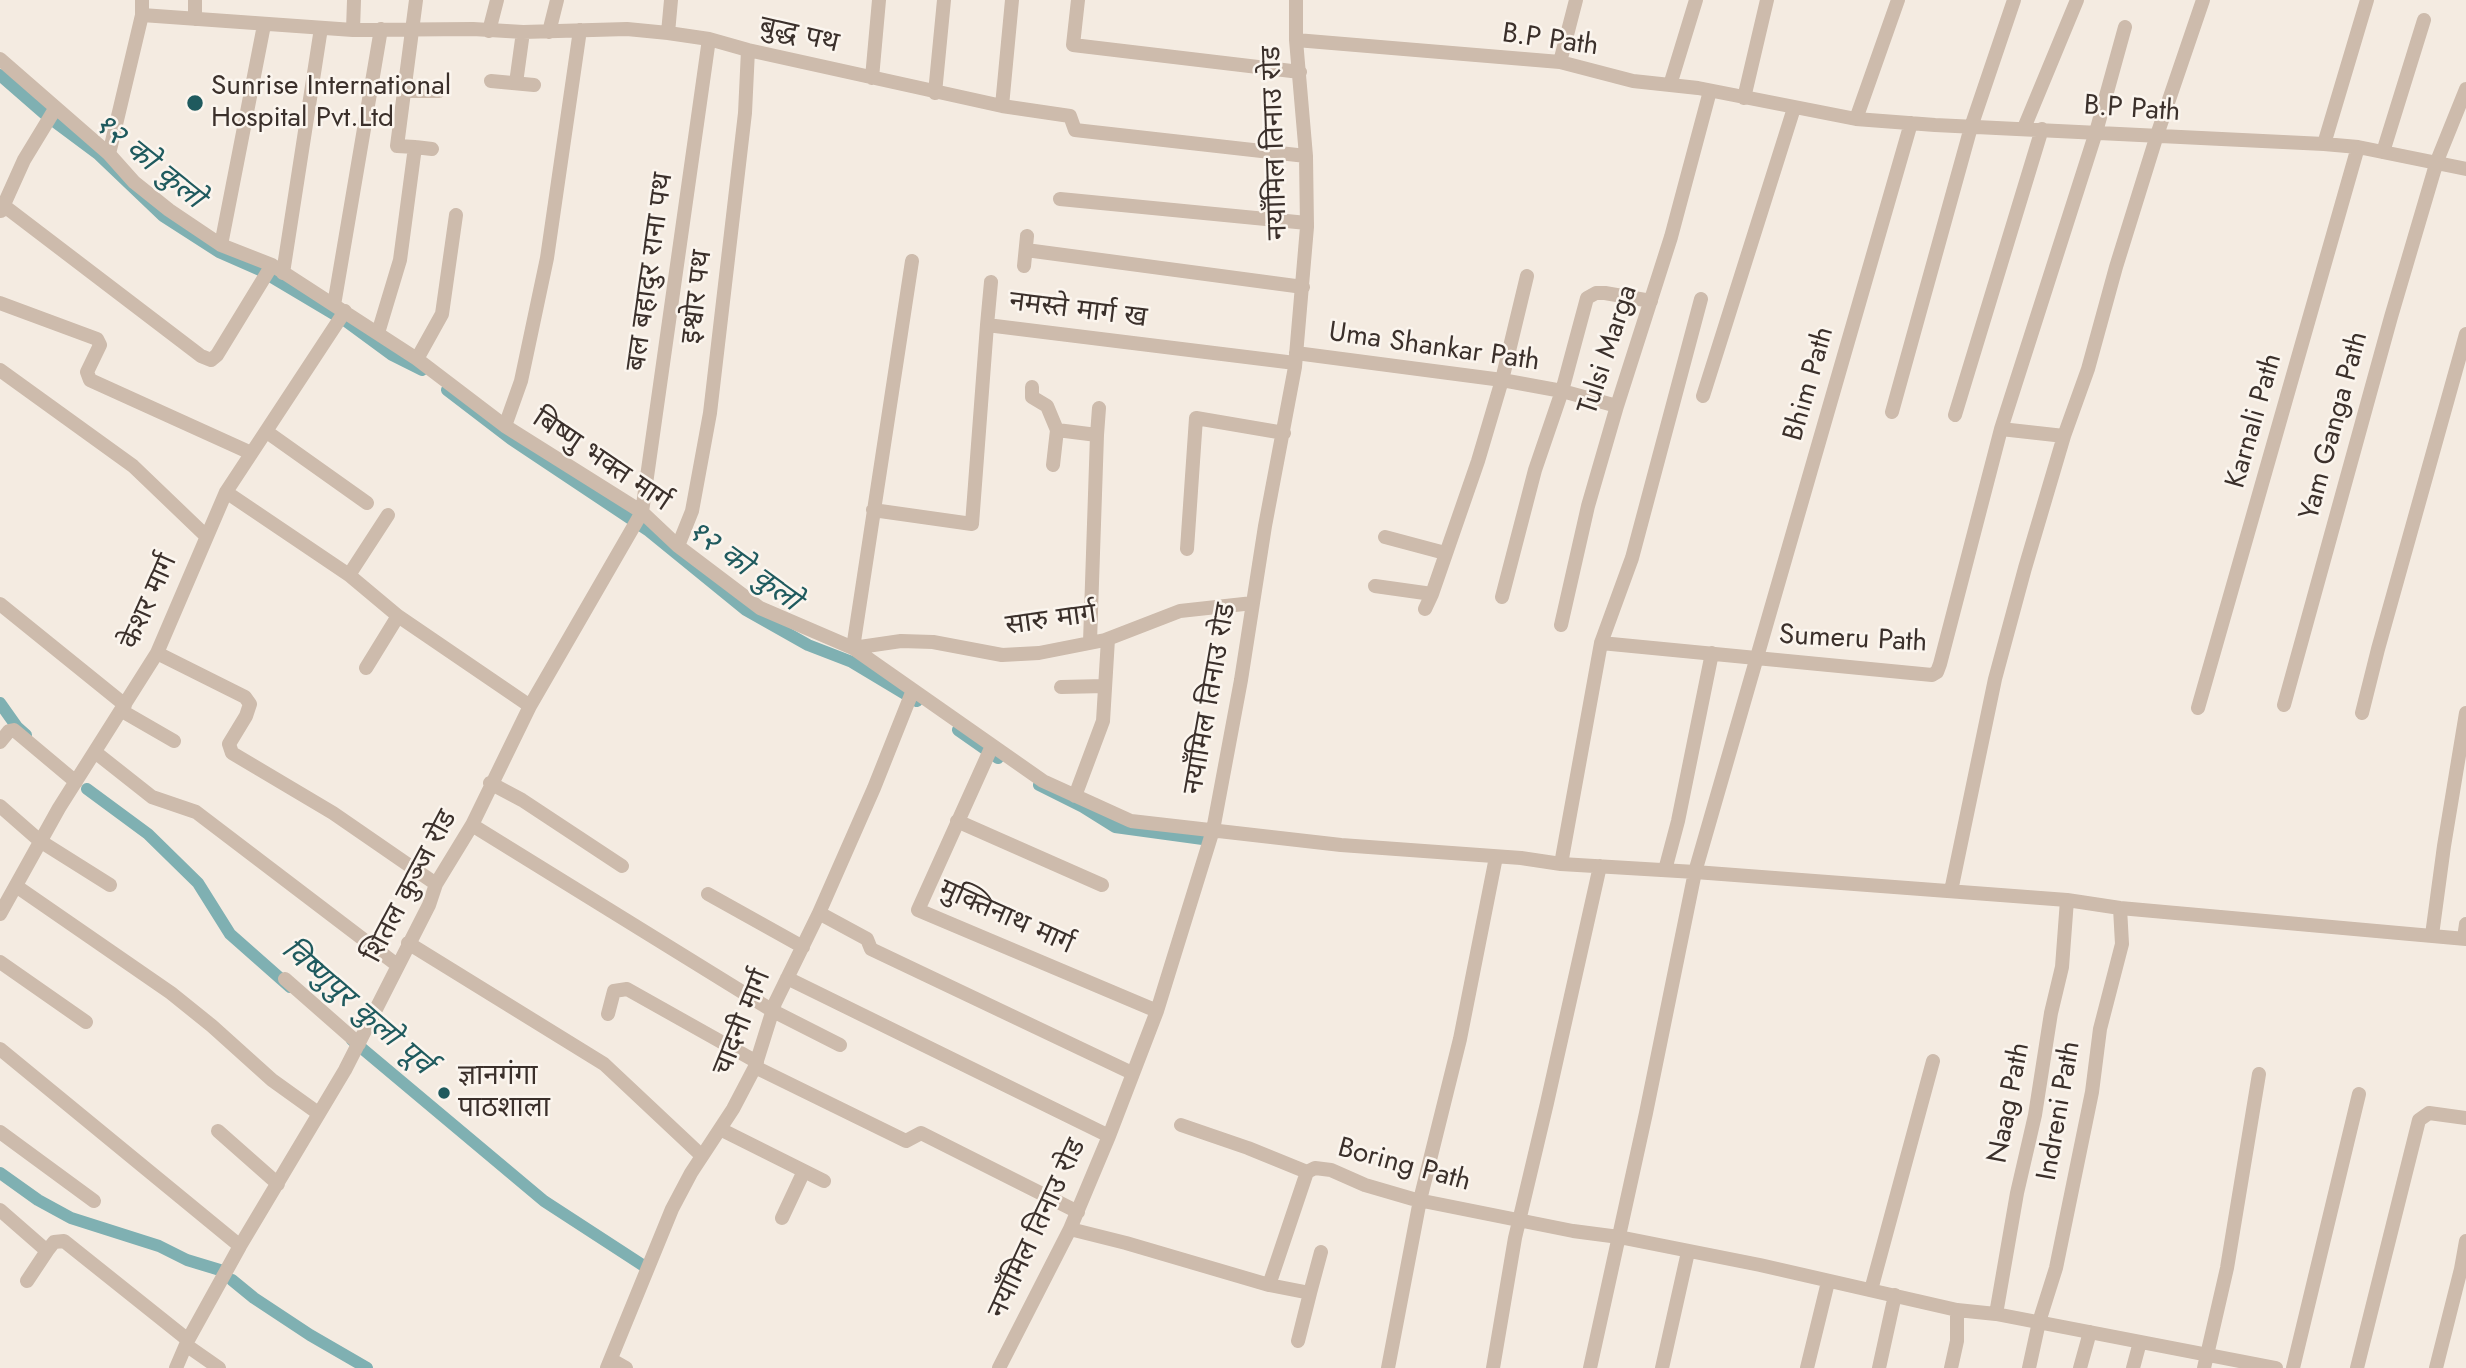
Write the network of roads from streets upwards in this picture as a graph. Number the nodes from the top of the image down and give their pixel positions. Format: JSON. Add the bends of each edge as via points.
{"nodes":[{"id":1,"x":142,"y":0,"type":"edge"},
{"id":2,"x":195,"y":0,"type":"edge"},
{"id":3,"x":354,"y":0,"type":"edge"},
{"id":4,"x":416,"y":0,"type":"edge"},
{"id":5,"x":496,"y":0,"type":"edge"},
{"id":6,"x":557,"y":0,"type":"edge"},
{"id":7,"x":671,"y":0,"type":"edge"},
{"id":8,"x":879,"y":0,"type":"edge"},
{"id":9,"x":944,"y":0,"type":"edge"},
{"id":10,"x":1012,"y":0,"type":"edge"},
{"id":11,"x":1079,"y":0,"type":"edge"},
{"id":12,"x":1296,"y":0,"type":"edge"},
{"id":13,"x":1576,"y":0,"type":"edge"},
{"id":14,"x":1696,"y":0,"type":"edge"},
{"id":15,"x":1767,"y":0,"type":"edge"},
{"id":16,"x":1898,"y":0,"type":"edge"},
{"id":17,"x":2014,"y":0,"type":"edge"},
{"id":18,"x":2077,"y":0,"type":"edge"},
{"id":19,"x":2203,"y":0,"type":"edge"},
{"id":20,"x":2367,"y":0,"type":"edge"},
{"id":21,"x":142,"y":15,"type":"junction"},
{"id":22,"x":195,"y":19,"type":"junction"},
{"id":23,"x":2424,"y":20,"type":"dead end"},
{"id":24,"x":264,"y":25,"type":"junction"},
{"id":25,"x":2125,"y":27,"type":"dead end"},
{"id":26,"x":321,"y":28,"type":"junction"},
{"id":27,"x":381,"y":29,"type":"junction"},
{"id":28,"x":353,"y":30,"type":"junction"},
{"id":29,"x":412,"y":30,"type":"junction"},
{"id":30,"x":489,"y":30,"type":"junction"},
{"id":31,"x":580,"y":30,"type":"junction"},
{"id":32,"x":523,"y":32,"type":"junction"},
{"id":33,"x":549,"y":32,"type":"junction"},
{"id":34,"x":667,"y":33,"type":"junction"},
{"id":35,"x":709,"y":39,"type":"junction"},
{"id":36,"x":1296,"y":40,"type":"junction"},
{"id":37,"x":748,"y":50,"type":"junction"},
{"id":38,"x":1560,"y":62,"type":"junction"},
{"id":39,"x":2,"y":66,"type":"edge"},
{"id":40,"x":1300,"y":72,"type":"junction"},
{"id":41,"x":872,"y":78,"type":"junction"},
{"id":42,"x":491,"y":81,"type":"dead end"},
{"id":43,"x":516,"y":83,"type":"junction"},
{"id":44,"x":534,"y":85,"type":"dead end"},
{"id":45,"x":1670,"y":85,"type":"junction"},
{"id":46,"x":2466,"y":89,"type":"edge"},
{"id":47,"x":404,"y":91,"type":"junction"},
{"id":48,"x":439,"y":91,"type":"dead end"},
{"id":49,"x":1710,"y":91,"type":"junction"},
{"id":50,"x":935,"y":93,"type":"junction"},
{"id":51,"x":1744,"y":98,"type":"junction"},
{"id":52,"x":1002,"y":106,"type":"junction"},
{"id":53,"x":1794,"y":108,"type":"junction"},
{"id":54,"x":51,"y":113,"type":"junction"},
{"id":55,"x":1856,"y":119,"type":"junction"},
{"id":56,"x":1911,"y":123,"type":"junction"},
{"id":57,"x":1970,"y":127,"type":"junction"},
{"id":58,"x":2024,"y":128,"type":"junction"},
{"id":59,"x":2042,"y":129,"type":"junction"},
{"id":60,"x":2096,"y":132,"type":"junction"},
{"id":61,"x":2157,"y":135,"type":"junction"},
{"id":62,"x":2324,"y":144,"type":"junction"},
{"id":63,"x":2358,"y":147,"type":"junction"},
{"id":64,"x":415,"y":148,"type":"junction"},
{"id":65,"x":432,"y":149,"type":"dead end"},
{"id":66,"x":2383,"y":152,"type":"junction"},
{"id":67,"x":110,"y":154,"type":"junction"},
{"id":68,"x":1306,"y":156,"type":"junction"},
{"id":69,"x":2437,"y":161,"type":"junction"},
{"id":70,"x":2466,"y":169,"type":"edge"},
{"id":71,"x":1060,"y":199,"type":"dead end"},
{"id":72,"x":2,"y":209,"type":"edge"},
{"id":73,"x":456,"y":215,"type":"dead end"},
{"id":74,"x":1307,"y":223,"type":"junction"},
{"id":75,"x":221,"y":245,"type":"junction"},
{"id":76,"x":912,"y":261,"type":"dead end"},
{"id":77,"x":1024,"y":266,"type":"dead end"},
{"id":78,"x":275,"y":268,"type":"junction"},
{"id":79,"x":1527,"y":276,"type":"dead end"},
{"id":80,"x":991,"y":282,"type":"dead end"},
{"id":81,"x":1303,"y":287,"type":"junction"},
{"id":82,"x":1700,"y":299,"type":"dead end"},
{"id":83,"x":1650,"y":301,"type":"junction"},
{"id":84,"x":0,"y":303,"type":"edge"},
{"id":85,"x":340,"y":313,"type":"junction"},
{"id":86,"x":987,"y":325,"type":"junction"},
{"id":87,"x":378,"y":333,"type":"junction"},
{"id":88,"x":2466,"y":334,"type":"edge"},
{"id":89,"x":1296,"y":358,"type":"junction"},
{"id":90,"x":418,"y":359,"type":"junction"},
{"id":91,"x":0,"y":370,"type":"edge"},
{"id":92,"x":1502,"y":380,"type":"junction"},
{"id":93,"x":1032,"y":387,"type":"dead end"},
{"id":94,"x":1562,"y":391,"type":"junction"},
{"id":95,"x":1703,"y":396,"type":"dead end"},
{"id":96,"x":1617,"y":406,"type":"junction"},
{"id":97,"x":1099,"y":408,"type":"dead end"},
{"id":98,"x":1892,"y":412,"type":"dead end"},
{"id":99,"x":1955,"y":415,"type":"dead end"},
{"id":100,"x":505,"y":426,"type":"junction"},
{"id":101,"x":2001,"y":429,"type":"junction"},
{"id":102,"x":1057,"y":430,"type":"junction"},
{"id":103,"x":267,"y":432,"type":"junction"},
{"id":104,"x":1284,"y":433,"type":"junction"},
{"id":105,"x":1097,"y":435,"type":"junction"},
{"id":106,"x":2064,"y":436,"type":"junction"},
{"id":107,"x":251,"y":453,"type":"junction"},
{"id":108,"x":1054,"y":465,"type":"dead end"},
{"id":109,"x":226,"y":492,"type":"junction"},
{"id":110,"x":367,"y":503,"type":"dead end"},
{"id":111,"x":873,"y":510,"type":"junction"},
{"id":112,"x":642,"y":512,"type":"junction"},
{"id":113,"x":388,"y":515,"type":"dead end"},
{"id":114,"x":206,"y":536,"type":"junction"},
{"id":115,"x":1385,"y":537,"type":"dead end"},
{"id":116,"x":678,"y":546,"type":"junction"},
{"id":117,"x":1187,"y":549,"type":"dead end"},
{"id":118,"x":1445,"y":553,"type":"junction"},
{"id":119,"x":349,"y":575,"type":"junction"},
{"id":120,"x":1375,"y":586,"type":"dead end"},
{"id":121,"x":1432,"y":594,"type":"junction"},
{"id":122,"x":1502,"y":597,"type":"dead end"},
{"id":123,"x":1253,"y":603,"type":"junction"},
{"id":124,"x":0,"y":604,"type":"edge"},
{"id":125,"x":1425,"y":609,"type":"dead end"},
{"id":126,"x":398,"y":615,"type":"junction"},
{"id":127,"x":1561,"y":625,"type":"dead end"},
{"id":128,"x":1108,"y":639,"type":"junction"},
{"id":129,"x":1090,"y":642,"type":"junction"},
{"id":130,"x":1601,"y":643,"type":"junction"},
{"id":131,"x":853,"y":649,"type":"junction"},
{"id":132,"x":157,"y":653,"type":"junction"},
{"id":133,"x":1712,"y":653,"type":"junction"},
{"id":134,"x":1756,"y":659,"type":"junction"},
{"id":135,"x":366,"y":668,"type":"dead end"},
{"id":136,"x":1105,"y":685,"type":"junction"},
{"id":137,"x":1061,"y":687,"type":"dead end"},
{"id":138,"x":911,"y":695,"type":"junction"},
{"id":139,"x":2284,"y":705,"type":"dead end"},
{"id":140,"x":530,"y":706,"type":"junction"},
{"id":141,"x":124,"y":708,"type":"junction"},
{"id":142,"x":2199,"y":708,"type":"dead end"},
{"id":143,"x":2362,"y":713,"type":"dead end"},
{"id":144,"x":2466,"y":713,"type":"edge"},
{"id":145,"x":174,"y":741,"type":"dead end"},
{"id":146,"x":0,"y":742,"type":"edge"},
{"id":147,"x":990,"y":750,"type":"junction"},
{"id":148,"x":95,"y":752,"type":"junction"},
{"id":149,"x":76,"y":782,"type":"junction"},
{"id":150,"x":491,"y":783,"type":"junction"},
{"id":151,"x":1075,"y":796,"type":"junction"},
{"id":152,"x":0,"y":806,"type":"edge"},
{"id":153,"x":957,"y":821,"type":"junction"},
{"id":154,"x":472,"y":825,"type":"junction"},
{"id":155,"x":1213,"y":830,"type":"junction"},
{"id":156,"x":40,"y":841,"type":"junction"},
{"id":157,"x":1496,"y":857,"type":"junction"},
{"id":158,"x":1561,"y":864,"type":"junction"},
{"id":159,"x":622,"y":866,"type":"dead end"},
{"id":160,"x":1600,"y":866,"type":"junction"},
{"id":161,"x":1665,"y":870,"type":"junction"},
{"id":162,"x":1695,"y":872,"type":"junction"},
{"id":163,"x":110,"y":884,"type":"dead end"},
{"id":164,"x":436,"y":884,"type":"junction"},
{"id":165,"x":1102,"y":885,"type":"dead end"},
{"id":166,"x":16,"y":887,"type":"junction"},
{"id":167,"x":1951,"y":891,"type":"junction"},
{"id":168,"x":708,"y":894,"type":"dead end"},
{"id":169,"x":2067,"y":900,"type":"junction"},
{"id":170,"x":2120,"y":908,"type":"junction"},
{"id":171,"x":819,"y":913,"type":"junction"},
{"id":172,"x":0,"y":914,"type":"edge"},
{"id":173,"x":2465,"y":934,"type":"edge"},
{"id":174,"x":2432,"y":935,"type":"junction"},
{"id":175,"x":408,"y":943,"type":"junction"},
{"id":176,"x":803,"y":947,"type":"junction"},
{"id":177,"x":0,"y":962,"type":"edge"},
{"id":178,"x":397,"y":965,"type":"junction"},
{"id":179,"x":787,"y":978,"type":"junction"},
{"id":180,"x":285,"y":979,"type":"dead end"},
{"id":181,"x":773,"y":1011,"type":"junction"},
{"id":182,"x":1157,"y":1011,"type":"junction"},
{"id":183,"x":608,"y":1014,"type":"dead end"},
{"id":184,"x":86,"y":1023,"type":"dead end"},
{"id":185,"x":359,"y":1044,"type":"junction"},
{"id":186,"x":840,"y":1045,"type":"dead end"},
{"id":187,"x":0,"y":1049,"type":"edge"},
{"id":188,"x":1933,"y":1060,"type":"dead end"},
{"id":189,"x":756,"y":1064,"type":"junction"},
{"id":190,"x":1132,"y":1073,"type":"junction"},
{"id":191,"x":2259,"y":1074,"type":"dead end"},
{"id":192,"x":2359,"y":1094,"type":"dead end"},
{"id":193,"x":318,"y":1113,"type":"junction"},
{"id":194,"x":2466,"y":1118,"type":"edge"},
{"id":195,"x":1181,"y":1125,"type":"dead end"},
{"id":196,"x":720,"y":1129,"type":"junction"},
{"id":197,"x":0,"y":1132,"type":"edge"},
{"id":198,"x":218,"y":1132,"type":"dead end"},
{"id":199,"x":1109,"y":1136,"type":"junction"},
{"id":200,"x":702,"y":1156,"type":"junction"},
{"id":201,"x":804,"y":1171,"type":"junction"},
{"id":202,"x":1307,"y":1172,"type":"junction"},
{"id":203,"x":824,"y":1181,"type":"dead end"},
{"id":204,"x":278,"y":1184,"type":"junction"},
{"id":205,"x":1420,"y":1200,"type":"junction"},
{"id":206,"x":94,"y":1201,"type":"dead end"},
{"id":207,"x":0,"y":1210,"type":"edge"},
{"id":208,"x":1078,"y":1212,"type":"junction"},
{"id":209,"x":782,"y":1219,"type":"dead end"},
{"id":210,"x":1520,"y":1220,"type":"junction"},
{"id":211,"x":1070,"y":1229,"type":"junction"},
{"id":212,"x":1619,"y":1237,"type":"junction"},
{"id":213,"x":2466,"y":1241,"type":"edge"},
{"id":214,"x":240,"y":1246,"type":"junction"},
{"id":215,"x":47,"y":1251,"type":"junction"},
{"id":216,"x":1321,"y":1252,"type":"dead end"},
{"id":217,"x":1688,"y":1252,"type":"junction"},
{"id":218,"x":27,"y":1281,"type":"dead end"},
{"id":219,"x":1828,"y":1282,"type":"junction"},
{"id":220,"x":1269,"y":1285,"type":"junction"},
{"id":221,"x":1871,"y":1290,"type":"junction"},
{"id":222,"x":1310,"y":1293,"type":"junction"},
{"id":223,"x":1895,"y":1296,"type":"junction"},
{"id":224,"x":1957,"y":1310,"type":"junction"},
{"id":225,"x":1996,"y":1314,"type":"junction"},
{"id":226,"x":2039,"y":1322,"type":"junction"},
{"id":227,"x":2090,"y":1332,"type":"junction"},
{"id":228,"x":1298,"y":1340,"type":"dead end"},
{"id":229,"x":2140,"y":1342,"type":"junction"},
{"id":230,"x":187,"y":1343,"type":"junction"},
{"id":231,"x":2205,"y":1362,"type":"edge"},
{"id":232,"x":609,"y":1364,"type":"edge"},
{"id":233,"x":176,"y":1368,"type":"edge"},
{"id":234,"x":219,"y":1368,"type":"edge"},
{"id":235,"x":626,"y":1368,"type":"edge"},
{"id":236,"x":999,"y":1368,"type":"edge"},
{"id":237,"x":1388,"y":1368,"type":"edge"},
{"id":238,"x":1493,"y":1368,"type":"edge"},
{"id":239,"x":1590,"y":1368,"type":"edge"},
{"id":240,"x":1662,"y":1368,"type":"edge"},
{"id":241,"x":1807,"y":1368,"type":"edge"},
{"id":242,"x":1880,"y":1368,"type":"edge"},
{"id":243,"x":1951,"y":1368,"type":"edge"},
{"id":244,"x":2029,"y":1368,"type":"edge"},
{"id":245,"x":2080,"y":1368,"type":"edge"},
{"id":246,"x":2133,"y":1368,"type":"edge"},
{"id":247,"x":2276,"y":1368,"type":"edge"},
{"id":248,"x":2292,"y":1368,"type":"edge"},
{"id":249,"x":2357,"y":1368,"type":"edge"},
{"id":250,"x":2436,"y":1368,"type":"edge"}],
"edges":[{"from":1,"to":21,"type":"street"},
{"from":2,"to":22,"type":"street"},
{"from":3,"to":28,"type":"street"},
{"from":4,"to":29,"type":"street"},
{"from":5,"to":30,"type":"street"},
{"from":6,"to":33,"type":"street"},
{"from":7,"to":34,"type":"street"},
{"from":8,"to":41,"type":"street"},
{"from":9,"to":50,"type":"street"},
{"from":10,"to":52,"type":"street"},
{"from":11,"to":40,"type":"street","via":[[1073,46]]},
{"from":12,"to":36,"type":"street","name":"नयाँमिल तिनाउ रोड"},
{"from":13,"to":38,"type":"street"},
{"from":14,"to":45,"type":"street"},
{"from":15,"to":51,"type":"street"},
{"from":16,"to":55,"type":"street"},
{"from":17,"to":57,"type":"street"},
{"from":18,"to":58,"type":"street"},
{"from":19,"to":61,"type":"street"},
{"from":20,"to":62,"type":"street"},
{"from":21,"to":22,"type":"street","name":"बुद्ध पथ"},
{"from":21,"to":67,"type":"street"},
{"from":22,"to":24,"type":"street","name":"बुद्ध पथ"},
{"from":23,"to":66,"type":"street"},
{"from":24,"to":26,"type":"street","name":"बुद्ध पथ"},
{"from":24,"to":75,"type":"street"},
{"from":25,"to":60,"type":"street"},
{"from":26,"to":28,"type":"street","name":"बुद्ध पथ"},
{"from":26,"to":78,"type":"street"},
{"from":27,"to":28,"type":"street","name":"बुद्ध पथ"},
{"from":27,"to":29,"type":"street","name":"बुद्ध पथ"},
{"from":27,"to":85,"type":"street"},
{"from":29,"to":30,"type":"street","name":"बुद्ध पथ"},
{"from":29,"to":47,"type":"street"},
{"from":30,"to":32,"type":"street","name":"बुद्ध पथ"},
{"from":31,"to":33,"type":"street","name":"बुद्ध पथ"},
{"from":31,"to":34,"type":"street","name":"बुद्ध पथ"},
{"from":31,"to":100,"type":"street","via":[[547,258],[521,381]]},
{"from":32,"to":33,"type":"street","name":"बुद्ध पथ"},
{"from":32,"to":43,"type":"street"},
{"from":34,"to":35,"type":"street","name":"बुद्ध पथ"},
{"from":35,"to":37,"type":"street","name":"बुद्ध पथ"},
{"from":35,"to":112,"type":"street","name":"बल बहादुर राना पथ"},
{"from":36,"to":38,"type":"street","name":"B.P Path"},
{"from":36,"to":40,"type":"street","name":"नयाँमिल तिनाउ रोड"},
{"from":37,"to":41,"type":"street","name":"बुद्ध पथ"},
{"from":37,"to":116,"type":"street","name":"इश्वोर पथ","via":[[744,124],[710,413],[692,511]]},
{"from":38,"to":45,"type":"street","name":"B.P Path","via":[[1633,81]]},
{"from":39,"to":54,"type":"street","name":"बिष्णु भक्त मार्ग"},
{"from":40,"to":68,"type":"street","name":"नयाँमिल तिनाउ रोड"},
{"from":41,"to":50,"type":"street","name":"बुद्ध पथ"},
{"from":42,"to":43,"type":"street"},
{"from":43,"to":44,"type":"street"},
{"from":45,"to":49,"type":"street","name":"B.P Path"},
{"from":46,"to":69,"type":"street","name":"Yam Ganga Path"},
{"from":47,"to":48,"type":"street"},
{"from":47,"to":64,"type":"street","via":[[397,146]]},
{"from":49,"to":51,"type":"street","name":"B.P Path"},
{"from":49,"to":83,"type":"street","name":"Tulsi Marga"},
{"from":50,"to":52,"type":"street","name":"बुद्ध पथ"},
{"from":51,"to":53,"type":"street","name":"B.P Path"},
{"from":52,"to":68,"type":"street","name":"बुद्ध पथ","via":[[1070,117],[1075,130]]},
{"from":53,"to":55,"type":"street","name":"B.P Path"},
{"from":53,"to":95,"type":"street"},
{"from":54,"to":67,"type":"street","name":"बिष्णु भक्त मार्ग"},
{"from":54,"to":72,"type":"street"},
{"from":55,"to":56,"type":"street","name":"B.P Path"},
{"from":56,"to":57,"type":"street","name":"B.P Path"},
{"from":56,"to":134,"type":"street","name":"Bhim Path"},
{"from":57,"to":58,"type":"street","name":"B.P Path"},
{"from":57,"to":98,"type":"street"},
{"from":58,"to":59,"type":"street","name":"B.P Path"},
{"from":59,"to":60,"type":"street","name":"B.P Path"},
{"from":59,"to":99,"type":"street"},
{"from":60,"to":61,"type":"street","name":"B.P Path"},
{"from":60,"to":101,"type":"street"},
{"from":61,"to":62,"type":"street","name":"B.P Path"},
{"from":61,"to":106,"type":"street"},
{"from":62,"to":63,"type":"street","name":"B.P Path"},
{"from":63,"to":66,"type":"street","name":"B.P Path"},
{"from":63,"to":142,"type":"street","name":"Karnali Path"},
{"from":64,"to":65,"type":"street"},
{"from":64,"to":87,"type":"street","via":[[400,260]]},
{"from":66,"to":69,"type":"street","name":"B.P Path"},
{"from":67,"to":75,"type":"street","name":"बिष्णु भक्त मार्ग","via":[[134,182]]},
{"from":68,"to":74,"type":"street","name":"नयाँमिल तिनाउ रोड"},
{"from":69,"to":70,"type":"street","name":"B.P Path"},
{"from":69,"to":139,"type":"street","name":"Yam Ganga Path"},
{"from":71,"to":74,"type":"street"},
{"from":72,"to":78,"type":"street","via":[[211,360]]},
{"from":73,"to":90,"type":"street","via":[[442,314]]},
{"from":74,"to":81,"type":"street","name":"नयाँमिल तिनाउ रोड"},
{"from":75,"to":78,"type":"street","name":"बिष्णु भक्त मार्ग"},
{"from":76,"to":111,"type":"street"},
{"from":77,"to":81,"type":"street","via":[[1027,243]]},
{"from":78,"to":85,"type":"street","name":"बिष्णु भक्त मार्ग"},
{"from":79,"to":92,"type":"street"},
{"from":80,"to":86,"type":"street"},
{"from":81,"to":89,"type":"street","name":"नयाँमिल तिनाउ रोड"},
{"from":82,"to":130,"type":"street","via":[[1632,558]]},
{"from":83,"to":94,"type":"street","via":[[1605,293],[1587,298]]},
{"from":83,"to":96,"type":"street","name":"Tulsi Marga"},
{"from":84,"to":107,"type":"street","via":[[97,339],[100,345],[87,372],[90,380]]},
{"from":85,"to":87,"type":"street","name":"बिष्णु भक्त मार्ग"},
{"from":85,"to":103,"type":"street","name":"केशर मार्ग"},
{"from":86,"to":89,"type":"street","name":"नमस्ते मार्ग ख"},
{"from":86,"to":111,"type":"street","name":"नमस्ते मार्ग ख","via":[[972,524]]},
{"from":87,"to":90,"type":"street","name":"बिष्णु भक्त मार्ग"},
{"from":88,"to":143,"type":"street"},
{"from":89,"to":92,"type":"street","name":"Uma Shankar Path"},
{"from":89,"to":104,"type":"street","name":"नयाँमिल तिनाउ रोड"},
{"from":90,"to":100,"type":"street","name":"बिष्णु भक्त मार्ग"},
{"from":91,"to":114,"type":"street","via":[[133,467]]},
{"from":92,"to":94,"type":"street","name":"Uma Shankar Path"},
{"from":92,"to":118,"type":"street"},
{"from":93,"to":102,"type":"street","via":[[1032,397],[1047,406]]},
{"from":94,"to":96,"type":"street"},
{"from":94,"to":122,"type":"street","name":"Uma Shankar Path","via":[[1535,470]]},
{"from":96,"to":127,"type":"street","name":"Tulsi Marga"},
{"from":97,"to":105,"type":"street"},
{"from":100,"to":112,"type":"street","name":"बिष्णु भक्त मार्ग"},
{"from":101,"to":106,"type":"street"},
{"from":101,"to":134,"type":"street","name":"Sumeru Path","via":[[1937,672]]},
{"from":102,"to":105,"type":"street"},
{"from":102,"to":108,"type":"street"},
{"from":103,"to":107,"type":"street","name":"केशर मार्ग"},
{"from":103,"to":110,"type":"street"},
{"from":104,"to":117,"type":"street","via":[[1196,418]]},
{"from":104,"to":123,"type":"street","name":"नयाँमिल तिनाउ रोड"},
{"from":105,"to":129,"type":"street"},
{"from":106,"to":167,"type":"street","via":[[1995,679]]},
{"from":107,"to":109,"type":"street","name":"केशर मार्ग"},
{"from":109,"to":114,"type":"street","name":"केशर मार्ग"},
{"from":109,"to":119,"type":"street"},
{"from":111,"to":131,"type":"street"},
{"from":112,"to":116,"type":"street","name":"बिष्णु भक्त मार्ग"},
{"from":112,"to":140,"type":"street","name":"शितल कुञ्ज रोड"},
{"from":113,"to":119,"type":"street"},
{"from":114,"to":132,"type":"street","name":"केशर मार्ग"},
{"from":115,"to":118,"type":"street"},
{"from":116,"to":131,"type":"street","name":"बिष्णु भक्त मार्ग","via":[[760,608]]},
{"from":118,"to":121,"type":"street"},
{"from":119,"to":126,"type":"street"},
{"from":120,"to":121,"type":"street"},
{"from":121,"to":125,"type":"street"},
{"from":123,"to":128,"type":"street","name":"सारु मार्ग","via":[[1180,611]]},
{"from":123,"to":155,"type":"street","name":"नयाँमिल तिनाउ रोड"},
{"from":124,"to":141,"type":"street"},
{"from":126,"to":135,"type":"street"},
{"from":126,"to":140,"type":"street"},
{"from":128,"to":129,"type":"street","name":"सारु मार्ग"},
{"from":128,"to":136,"type":"street"},
{"from":129,"to":131,"type":"street","name":"सारु मार्ग","via":[[1002,655],[933,642],[901,641]]},
{"from":130,"to":133,"type":"street","name":"Sumeru Path"},
{"from":130,"to":158,"type":"street"},
{"from":131,"to":138,"type":"street","name":"बिष्णु भक्त मार्ग"},
{"from":132,"to":141,"type":"street","name":"केशर मार्ग"},
{"from":132,"to":164,"type":"street","via":[[245,697],[250,704],[229,744],[232,752],[333,813]]},
{"from":133,"to":134,"type":"street","name":"Sumeru Path"},
{"from":133,"to":161,"type":"street"},
{"from":134,"to":162,"type":"street","name":"Bhim Path"},
{"from":136,"to":137,"type":"street"},
{"from":136,"to":151,"type":"street","via":[[1103,722]]},
{"from":138,"to":147,"type":"street","name":"बिष्णु भक्त मार्ग"},
{"from":138,"to":171,"type":"street","name":"चादनी मार्ग"},
{"from":140,"to":150,"type":"street","name":"शितल कुञ्ज रोड"},
{"from":141,"to":145,"type":"street"},
{"from":141,"to":148,"type":"street","name":"केशर मार्ग"},
{"from":144,"to":174,"type":"street"},
{"from":146,"to":149,"type":"street","via":[[14,730]]},
{"from":147,"to":151,"type":"street","name":"बिष्णु भक्त मार्ग"},
{"from":147,"to":153,"type":"street","name":"मुक्तिनाथ मार्ग"},
{"from":148,"to":149,"type":"street","name":"केशर मार्ग"},
{"from":148,"to":178,"type":"street","via":[[152,797],[196,812]]},
{"from":149,"to":156,"type":"street","name":"केशर मार्ग"},
{"from":150,"to":154,"type":"street","name":"शितल कुञ्ज रोड"},
{"from":150,"to":159,"type":"street"},
{"from":151,"to":155,"type":"street","name":"बिष्णु भक्त मार्ग","via":[[1130,821]]},
{"from":152,"to":156,"type":"street"},
{"from":153,"to":165,"type":"street"},
{"from":153,"to":182,"type":"street","name":"मुक्तिनाथ मार्ग","via":[[918,911]]},
{"from":154,"to":164,"type":"street","name":"शितल कुञ्ज रोड"},
{"from":154,"to":181,"type":"street"},
{"from":155,"to":157,"type":"street","name":"बिष्णु भक्त मार्ग"},
{"from":155,"to":182,"type":"street","name":"नयाँमिल तिनाउ रोड"},
{"from":156,"to":163,"type":"street"},
{"from":156,"to":166,"type":"street","name":"केशर मार्ग"},
{"from":157,"to":158,"type":"street","name":"बिष्णु भक्त मार्ग"},
{"from":157,"to":205,"type":"street","via":[[1460,1039]]},
{"from":158,"to":160,"type":"street","name":"बिष्णु भक्त मार्ग"},
{"from":160,"to":161,"type":"street","name":"बिष्णु भक्त मार्ग"},
{"from":160,"to":210,"type":"street"},
{"from":161,"to":162,"type":"street","name":"बिष्णु भक्त मार्ग"},
{"from":162,"to":167,"type":"street","name":"बिष्णु भक्त मार्ग"},
{"from":162,"to":212,"type":"street","name":"Bhim Path"},
{"from":164,"to":175,"type":"street","name":"शितल कुञ्ज रोड"},
{"from":166,"to":172,"type":"street","name":"केशर मार्ग"},
{"from":166,"to":193,"type":"street","via":[[171,993],[272,1080]]},
{"from":167,"to":169,"type":"street","name":"बिष्णु भक्त मार्ग"},
{"from":168,"to":176,"type":"street"},
{"from":169,"to":170,"type":"street","name":"बिष्णु भक्त मार्ग"},
{"from":169,"to":225,"type":"street","name":"Naag Path","via":[[2062,967]]},
{"from":170,"to":174,"type":"street","name":"बिष्णु भक्त मार्ग"},
{"from":170,"to":226,"type":"street","name":"Indreni Path","via":[[2122,944],[2100,1029],[2090,1104],[2056,1268]]},
{"from":171,"to":176,"type":"street","name":"चादनी मार्ग"},
{"from":171,"to":190,"type":"street","via":[[867,939],[871,948]]},
{"from":173,"to":174,"type":"street","name":"बिष्णु भक्त मार्ग"},
{"from":175,"to":178,"type":"street","name":"शितल कुञ्ज रोड"},
{"from":175,"to":200,"type":"street","via":[[604,1064]]},
{"from":176,"to":179,"type":"street","name":"चादनी मार्ग"},
{"from":177,"to":184,"type":"street"},
{"from":178,"to":185,"type":"street","name":"शितल कुञ्ज रोड"},
{"from":179,"to":181,"type":"street","name":"चादनी मार्ग"},
{"from":179,"to":199,"type":"street"},
{"from":180,"to":185,"type":"street"},
{"from":181,"to":186,"type":"street"},
{"from":181,"to":189,"type":"street","name":"चादनी मार्ग"},
{"from":182,"to":190,"type":"street","name":"नयाँमिल तिनाउ रोड"},
{"from":183,"to":189,"type":"street","via":[[614,991],[627,989]]},
{"from":185,"to":193,"type":"street","name":"शितल कुञ्ज रोड"},
{"from":187,"to":214,"type":"street"},
{"from":188,"to":221,"type":"street"},
{"from":189,"to":196,"type":"street","name":"चादनी मार्ग"},
{"from":189,"to":208,"type":"street","via":[[906,1141],[921,1133]]},
{"from":190,"to":199,"type":"street","name":"नयाँमिल तिनाउ रोड"},
{"from":191,"to":231,"type":"street","via":[[2227,1268]]},
{"from":192,"to":248,"type":"street"},
{"from":193,"to":204,"type":"street","name":"शितल कुञ्ज रोड"},
{"from":194,"to":249,"type":"street","via":[[2429,1113],[2419,1120]]},
{"from":195,"to":202,"type":"street"},
{"from":196,"to":200,"type":"street","name":"चादनी मार्ग"},
{"from":196,"to":201,"type":"street"},
{"from":197,"to":206,"type":"street"},
{"from":198,"to":204,"type":"street"},
{"from":199,"to":208,"type":"street","name":"नयाँमिल तिनाउ रोड"},
{"from":200,"to":232,"type":"street","name":"चादनी मार्ग","via":[[672,1209]]},
{"from":201,"to":203,"type":"street"},
{"from":201,"to":209,"type":"street"},
{"from":202,"to":205,"type":"street","name":"Boring Path","via":[[1331,1170]]},
{"from":202,"to":220,"type":"street","name":"Boring Path"},
{"from":204,"to":214,"type":"street","name":"शितल कुञ्ज रोड"},
{"from":205,"to":210,"type":"street","name":"Boring Path"},
{"from":205,"to":237,"type":"street"},
{"from":207,"to":215,"type":"street"},
{"from":208,"to":211,"type":"street","name":"नयाँमिल तिनाउ रोड"},
{"from":210,"to":212,"type":"street","name":"Boring Path"},
{"from":210,"to":238,"type":"street"},
{"from":211,"to":220,"type":"street"},
{"from":211,"to":236,"type":"street","name":"नयाँमिल तिनाउ रोड"},
{"from":212,"to":217,"type":"street","name":"Boring Path"},
{"from":212,"to":239,"type":"street","name":"Bhim Path"},
{"from":213,"to":250,"type":"street"},
{"from":214,"to":230,"type":"street","name":"शितल कुञ्ज रोड"},
{"from":215,"to":218,"type":"street"},
{"from":215,"to":230,"type":"street","via":[[54,1242],[64,1241]]},
{"from":216,"to":222,"type":"street"},
{"from":217,"to":219,"type":"street","name":"Boring Path"},
{"from":217,"to":240,"type":"street"},
{"from":219,"to":221,"type":"street","name":"Boring Path"},
{"from":219,"to":241,"type":"street"},
{"from":220,"to":222,"type":"street"},
{"from":221,"to":223,"type":"street","name":"Boring Path"},
{"from":222,"to":228,"type":"street"},
{"from":223,"to":224,"type":"street","name":"Boring Path"},
{"from":223,"to":242,"type":"street"},
{"from":224,"to":225,"type":"street","name":"Boring Path"},
{"from":224,"to":243,"type":"street"},
{"from":225,"to":226,"type":"street","name":"Boring Path"},
{"from":226,"to":227,"type":"street","name":"Boring Path"},
{"from":226,"to":244,"type":"street","name":"Indreni Path"},
{"from":227,"to":229,"type":"street","name":"Boring Path"},
{"from":227,"to":245,"type":"street"},
{"from":229,"to":231,"type":"street","name":"Boring Path"},
{"from":229,"to":246,"type":"street"},
{"from":230,"to":233,"type":"street","name":"शितल कुञ्ज रोड"},
{"from":230,"to":234,"type":"street"},
{"from":231,"to":247,"type":"street","name":"Boring Path"},
{"from":232,"to":235,"type":"street"}]}
